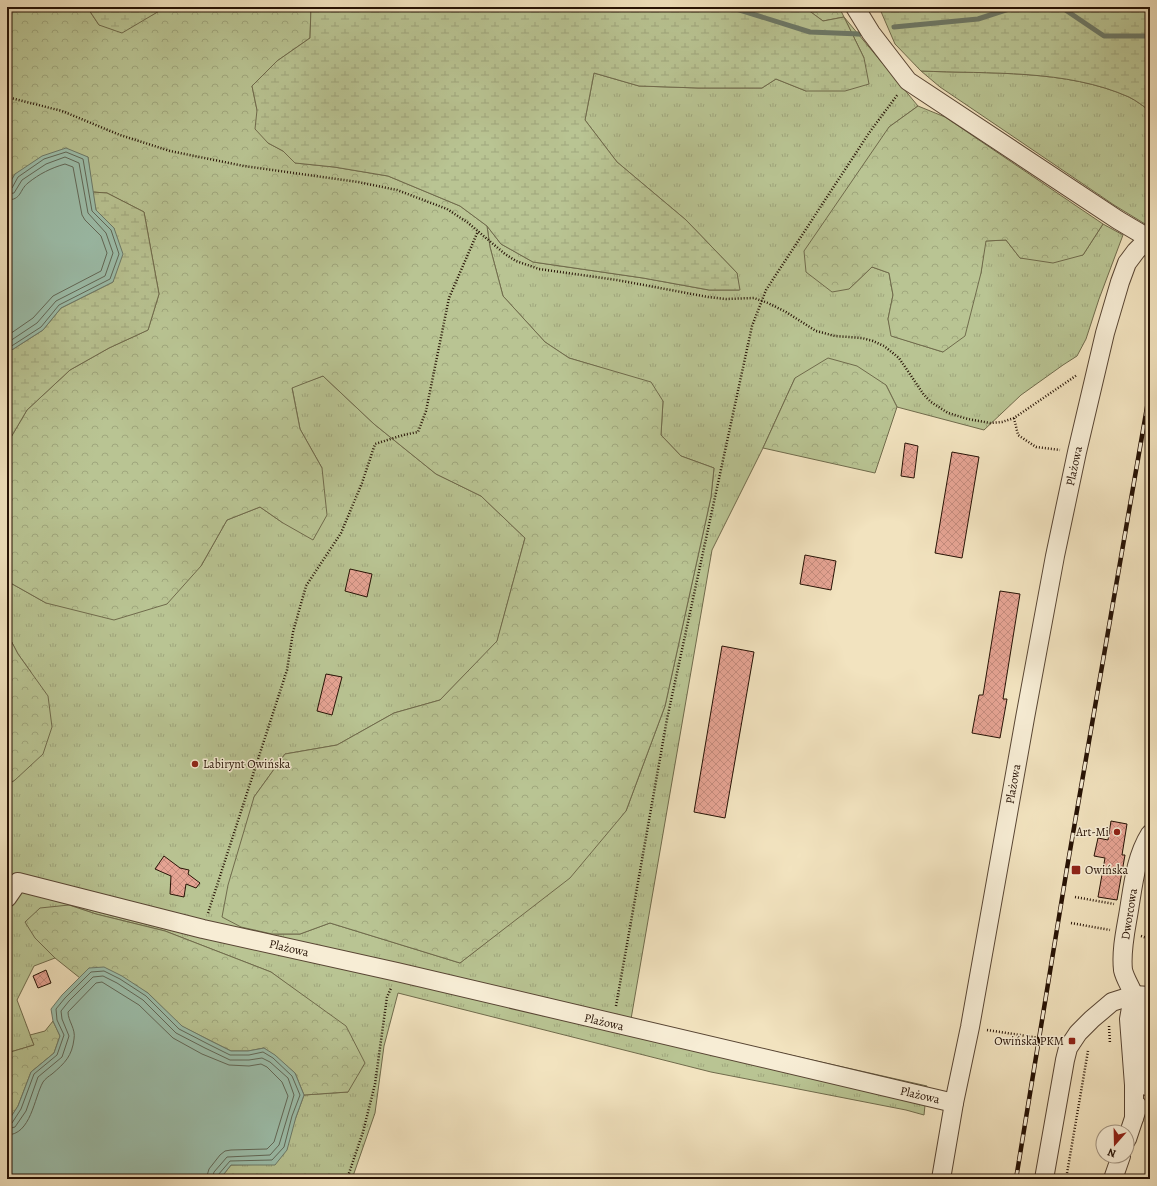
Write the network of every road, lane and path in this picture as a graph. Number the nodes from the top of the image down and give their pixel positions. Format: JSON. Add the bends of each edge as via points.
{"nodes":[{"id":1,"x":855,"y":7,"type":"edge"},
{"id":2,"x":908,"y":81,"type":"junction"},
{"id":3,"x":7,"y":98,"type":"edge"},
{"id":4,"x":478,"y":232,"type":"junction"},
{"id":5,"x":1149,"y":239,"type":"edge"},
{"id":6,"x":761,"y":300,"type":"junction"},
{"id":7,"x":1095,"y":372,"type":"junction"},
{"id":8,"x":1014,"y":418,"type":"junction"},
{"id":9,"x":1077,"y":452,"type":"junction"},
{"id":10,"x":1150,"y":834,"type":"edge"},
{"id":11,"x":7,"y":898,"type":"edge"},
{"id":12,"x":203,"y":929,"type":"junction"},
{"id":13,"x":397,"y":972,"type":"junction"},
{"id":14,"x":1142,"y":995,"type":"edge"},
{"id":15,"x":1150,"y":1004,"type":"edge"},
{"id":16,"x":1109,"y":1022,"type":"dead end"},
{"id":17,"x":612,"y":1024,"type":"junction"},
{"id":18,"x":970,"y":1027,"type":"junction"},
{"id":19,"x":1057,"y":1039,"type":"dead end"},
{"id":20,"x":1110,"y":1044,"type":"dead end"},
{"id":21,"x":1089,"y":1046,"type":"dead end"},
{"id":22,"x":1148,"y":1080,"type":"edge"},
{"id":23,"x":954,"y":1103,"type":"junction"},
{"id":24,"x":1134,"y":1118,"type":"junction"},
{"id":25,"x":1132,"y":1124,"type":"edge"},
{"id":26,"x":1118,"y":1164,"type":"edge"},
{"id":27,"x":347,"y":1179,"type":"edge"},
{"id":28,"x":941,"y":1179,"type":"edge"},
{"id":29,"x":1044,"y":1179,"type":"edge"},
{"id":30,"x":1066,"y":1179,"type":"edge"},
{"id":31,"x":1113,"y":1179,"type":"edge"}],
"edges":[{"from":1,"to":2,"type":"street","via":[[871,33]]},
{"from":2,"to":5,"type":"street"},
{"from":2,"to":6,"type":"path","via":[[869,133]]},
{"from":3,"to":4,"type":"path","via":[[62,111],[120,135],[170,151],[244,166],[397,190],[447,209]]},
{"from":4,"to":6,"type":"path","via":[[516,261],[539,268],[708,297]]},
{"from":4,"to":12,"type":"path","via":[[449,298],[426,411],[418,432],[375,444],[362,483],[340,533],[306,586],[293,632],[287,670]]},
{"from":5,"to":7,"type":"street","name":"Plażowa","via":[[1136,251],[1123,271]]},
{"from":6,"to":8,"type":"path","via":[[776,306],[816,331],[834,336],[868,339],[884,346],[899,358],[931,402],[948,413],[990,423]]},
{"from":6,"to":17,"type":"path","via":[[748,341],[667,719]]},
{"from":7,"to":8,"type":"path","via":[[1076,375]]},
{"from":7,"to":9,"type":"street","name":"Plażowa"},
{"from":8,"to":9,"type":"path","via":[[1018,435],[1036,447]]},
{"from":9,"to":18,"type":"street","name":"Plażowa","via":[[1056,550]]},
{"from":10,"to":14,"type":"street","name":"Dworcowa","via":[[1138,861],[1122,963],[1124,973]]},
{"from":11,"to":12,"type":"street","name":"Plażowa","via":[[18,882]]},
{"from":12,"to":13,"type":"street","name":"Plażowa"},
{"from":13,"to":17,"type":"street","name":"Plażowa"},
{"from":13,"to":27,"type":"path","via":[[387,997],[369,1110]]},
{"from":14,"to":15,"type":"street"},
{"from":14,"to":22,"type":"street","name":"Dworcowa"},
{"from":14,"to":24,"type":"street","via":[[1129,1019]]},
{"from":14,"to":29,"type":"street","via":[[1112,1002],[1085,1026],[1068,1048]]},
{"from":16,"to":20,"type":"path"},
{"from":17,"to":23,"type":"street","name":"Plażowa"},
{"from":18,"to":19,"type":"path"},
{"from":18,"to":23,"type":"street","name":"Plażowa"},
{"from":21,"to":30,"type":"path"},
{"from":22,"to":24,"type":"street","name":"Dworcowa"},
{"from":23,"to":28,"type":"street"},
{"from":24,"to":25,"type":"street","name":"Dworcowa"},
{"from":26,"to":31,"type":"street"}]}
